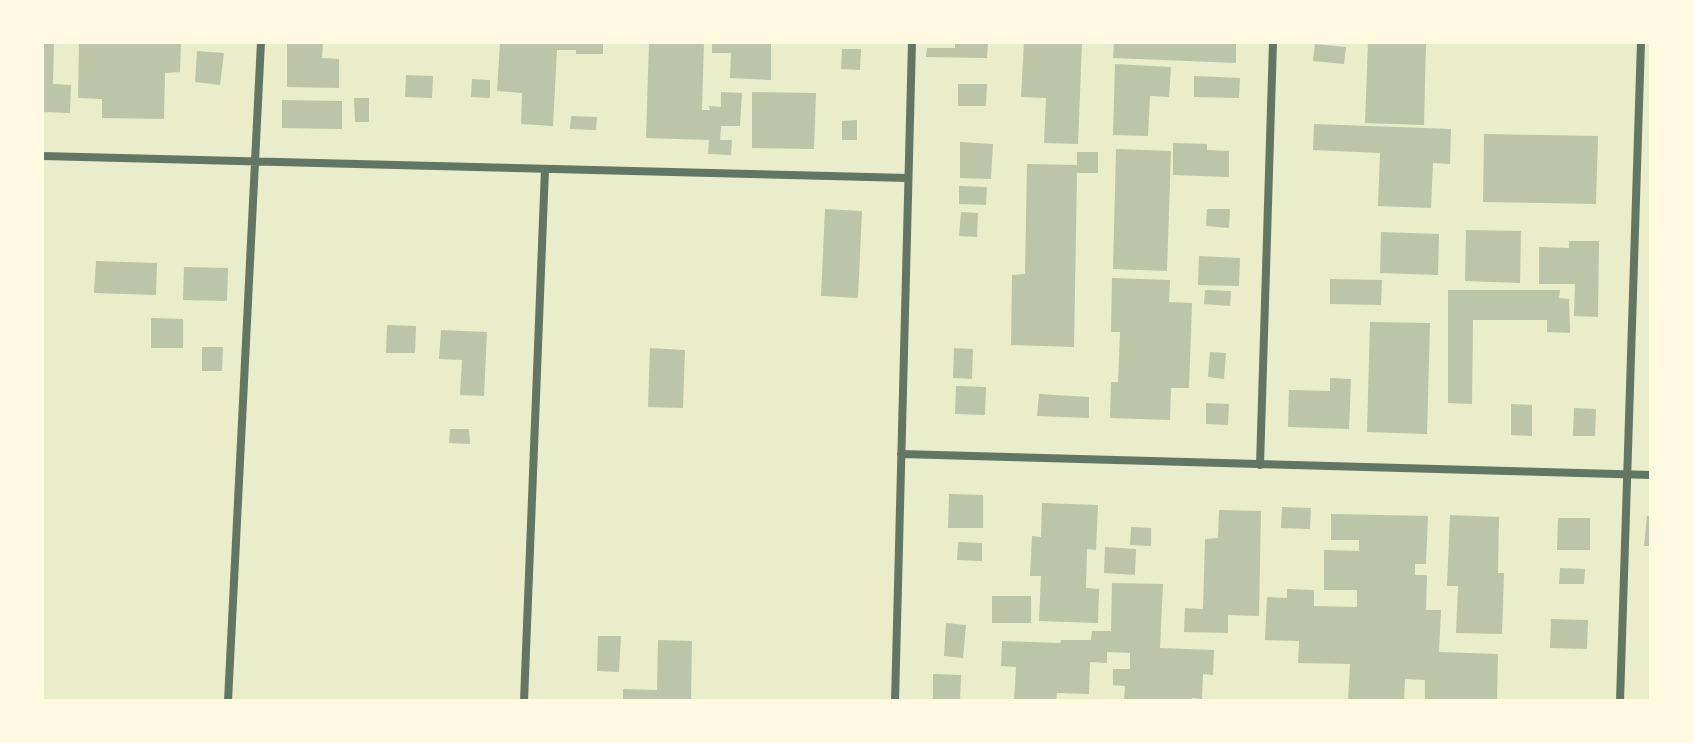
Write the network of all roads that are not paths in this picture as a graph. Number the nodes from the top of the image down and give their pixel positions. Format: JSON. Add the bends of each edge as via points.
{"nodes":[{"id":1,"x":261,"y":42,"type":"edge"},
{"id":2,"x":912,"y":42,"type":"edge"},
{"id":3,"x":1273,"y":42,"type":"edge"},
{"id":4,"x":1641,"y":42,"type":"edge"},
{"id":5,"x":1638,"y":151,"type":"junction"},
{"id":6,"x":1651,"y":151,"type":"edge"},
{"id":7,"x":42,"y":156,"type":"edge"},
{"id":8,"x":255,"y":161,"type":"junction"},
{"id":9,"x":545,"y":169,"type":"junction"},
{"id":10,"x":908,"y":178,"type":"junction"},
{"id":11,"x":901,"y":454,"type":"junction"},
{"id":12,"x":1260,"y":465,"type":"junction"},
{"id":13,"x":1627,"y":475,"type":"junction"},
{"id":14,"x":1651,"y":475,"type":"edge"},
{"id":15,"x":228,"y":701,"type":"edge"},
{"id":16,"x":524,"y":701,"type":"edge"},
{"id":17,"x":895,"y":701,"type":"edge"},
{"id":18,"x":1620,"y":701,"type":"edge"}],
"edges":[{"from":1,"to":8,"type":"street"},
{"from":2,"to":10,"type":"street"},
{"from":3,"to":12,"type":"street"},
{"from":4,"to":5,"type":"street"},
{"from":5,"to":6,"type":"street"},
{"from":5,"to":13,"type":"street"},
{"from":7,"to":8,"type":"street"},
{"from":8,"to":9,"type":"street"},
{"from":8,"to":15,"type":"street"},
{"from":9,"to":10,"type":"street"},
{"from":9,"to":16,"type":"street"},
{"from":10,"to":11,"type":"street"},
{"from":11,"to":12,"type":"street"},
{"from":11,"to":17,"type":"street"},
{"from":12,"to":13,"type":"street"},
{"from":13,"to":14,"type":"street"},
{"from":13,"to":18,"type":"street"}]}
